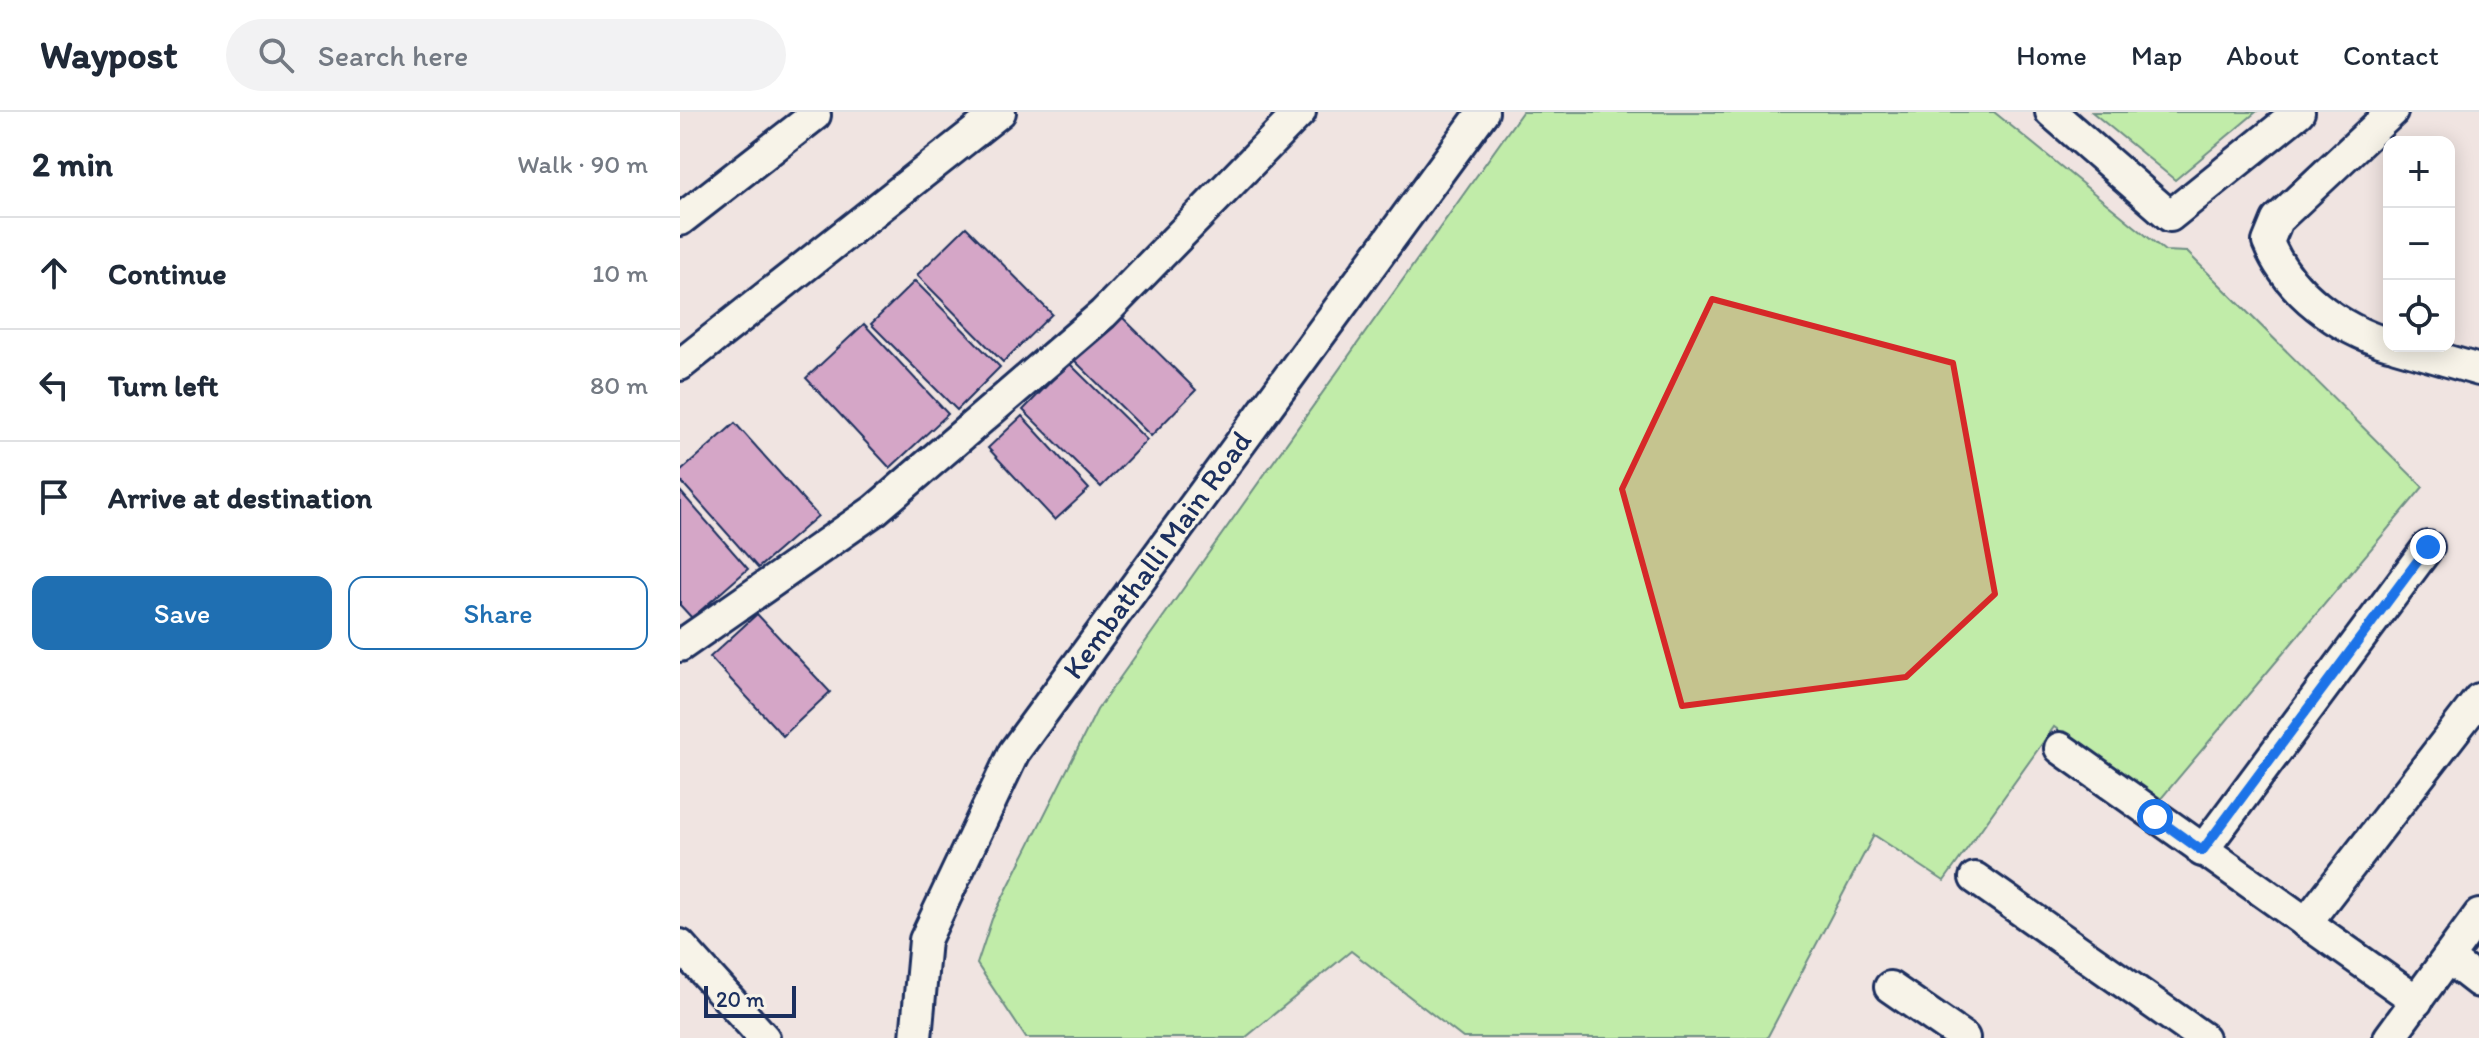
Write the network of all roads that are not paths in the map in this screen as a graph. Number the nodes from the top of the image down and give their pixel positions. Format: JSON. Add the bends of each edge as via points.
{"nodes":[{"id":1,"x":1000,"y":112,"type":"edge"},
{"id":2,"x":1300,"y":112,"type":"edge"},
{"id":3,"x":1483,"y":112,"type":"edge"},
{"id":4,"x":2051,"y":112,"type":"edge"},
{"id":5,"x":2299,"y":112,"type":"edge"},
{"id":6,"x":2392,"y":112,"type":"edge"},
{"id":7,"x":815,"y":115,"type":"dead end"},
{"id":8,"x":680,"y":220,"type":"edge"},
{"id":9,"x":2383,"y":342,"type":"edge"},
{"id":10,"x":2417,"y":352,"type":"edge"},
{"id":11,"x":680,"y":365,"type":"edge"},
{"id":12,"x":2479,"y":370,"type":"edge"},
{"id":13,"x":2428,"y":547,"type":"dead end"},
{"id":14,"x":680,"y":646,"type":"edge"},
{"id":15,"x":2479,"y":699,"type":"edge"},
{"id":16,"x":2060,"y":748,"type":"dead end"},
{"id":17,"x":2202,"y":851,"type":"junction"},
{"id":18,"x":1975,"y":878,"type":"dead end"},
{"id":19,"x":2479,"y":915,"type":"edge"},
{"id":20,"x":2306,"y":923,"type":"junction"},
{"id":21,"x":680,"y":945,"type":"edge"},
{"id":22,"x":2448,"y":958,"type":"junction"},
{"id":23,"x":2479,"y":982,"type":"edge"},
{"id":24,"x":1890,"y":987,"type":"dead end"},
{"id":25,"x":2417,"y":1001,"type":"junction"},
{"id":26,"x":764,"y":1038,"type":"edge"},
{"id":27,"x":916,"y":1038,"type":"edge"},
{"id":28,"x":1964,"y":1038,"type":"edge"},
{"id":29,"x":2203,"y":1038,"type":"edge"},
{"id":30,"x":2389,"y":1038,"type":"edge"}],
"edges":[{"from":1,"to":11,"type":"street"},
{"from":2,"to":14,"type":"street","via":[[1103,314],[875,510]]},
{"from":3,"to":27,"type":"street","name":"Kembathalli Main Road","via":[[1014,752],[925,940]]},
{"from":4,"to":5,"type":"street","via":[[2170,216]]},
{"from":6,"to":9,"type":"street","via":[[2277,220],[2268,242],[2294,283],[2325,312],[2348,330]]},
{"from":7,"to":8,"type":"street"},
{"from":10,"to":12,"type":"street"},
{"from":13,"to":17,"type":"street"},
{"from":15,"to":20,"type":"street"},
{"from":16,"to":17,"type":"street"},
{"from":17,"to":20,"type":"street"},
{"from":18,"to":29,"type":"street"},
{"from":19,"to":22,"type":"street"},
{"from":20,"to":25,"type":"street"},
{"from":21,"to":26,"type":"street"},
{"from":22,"to":23,"type":"street"},
{"from":22,"to":25,"type":"street"},
{"from":24,"to":28,"type":"street"},
{"from":25,"to":30,"type":"street"}]}
